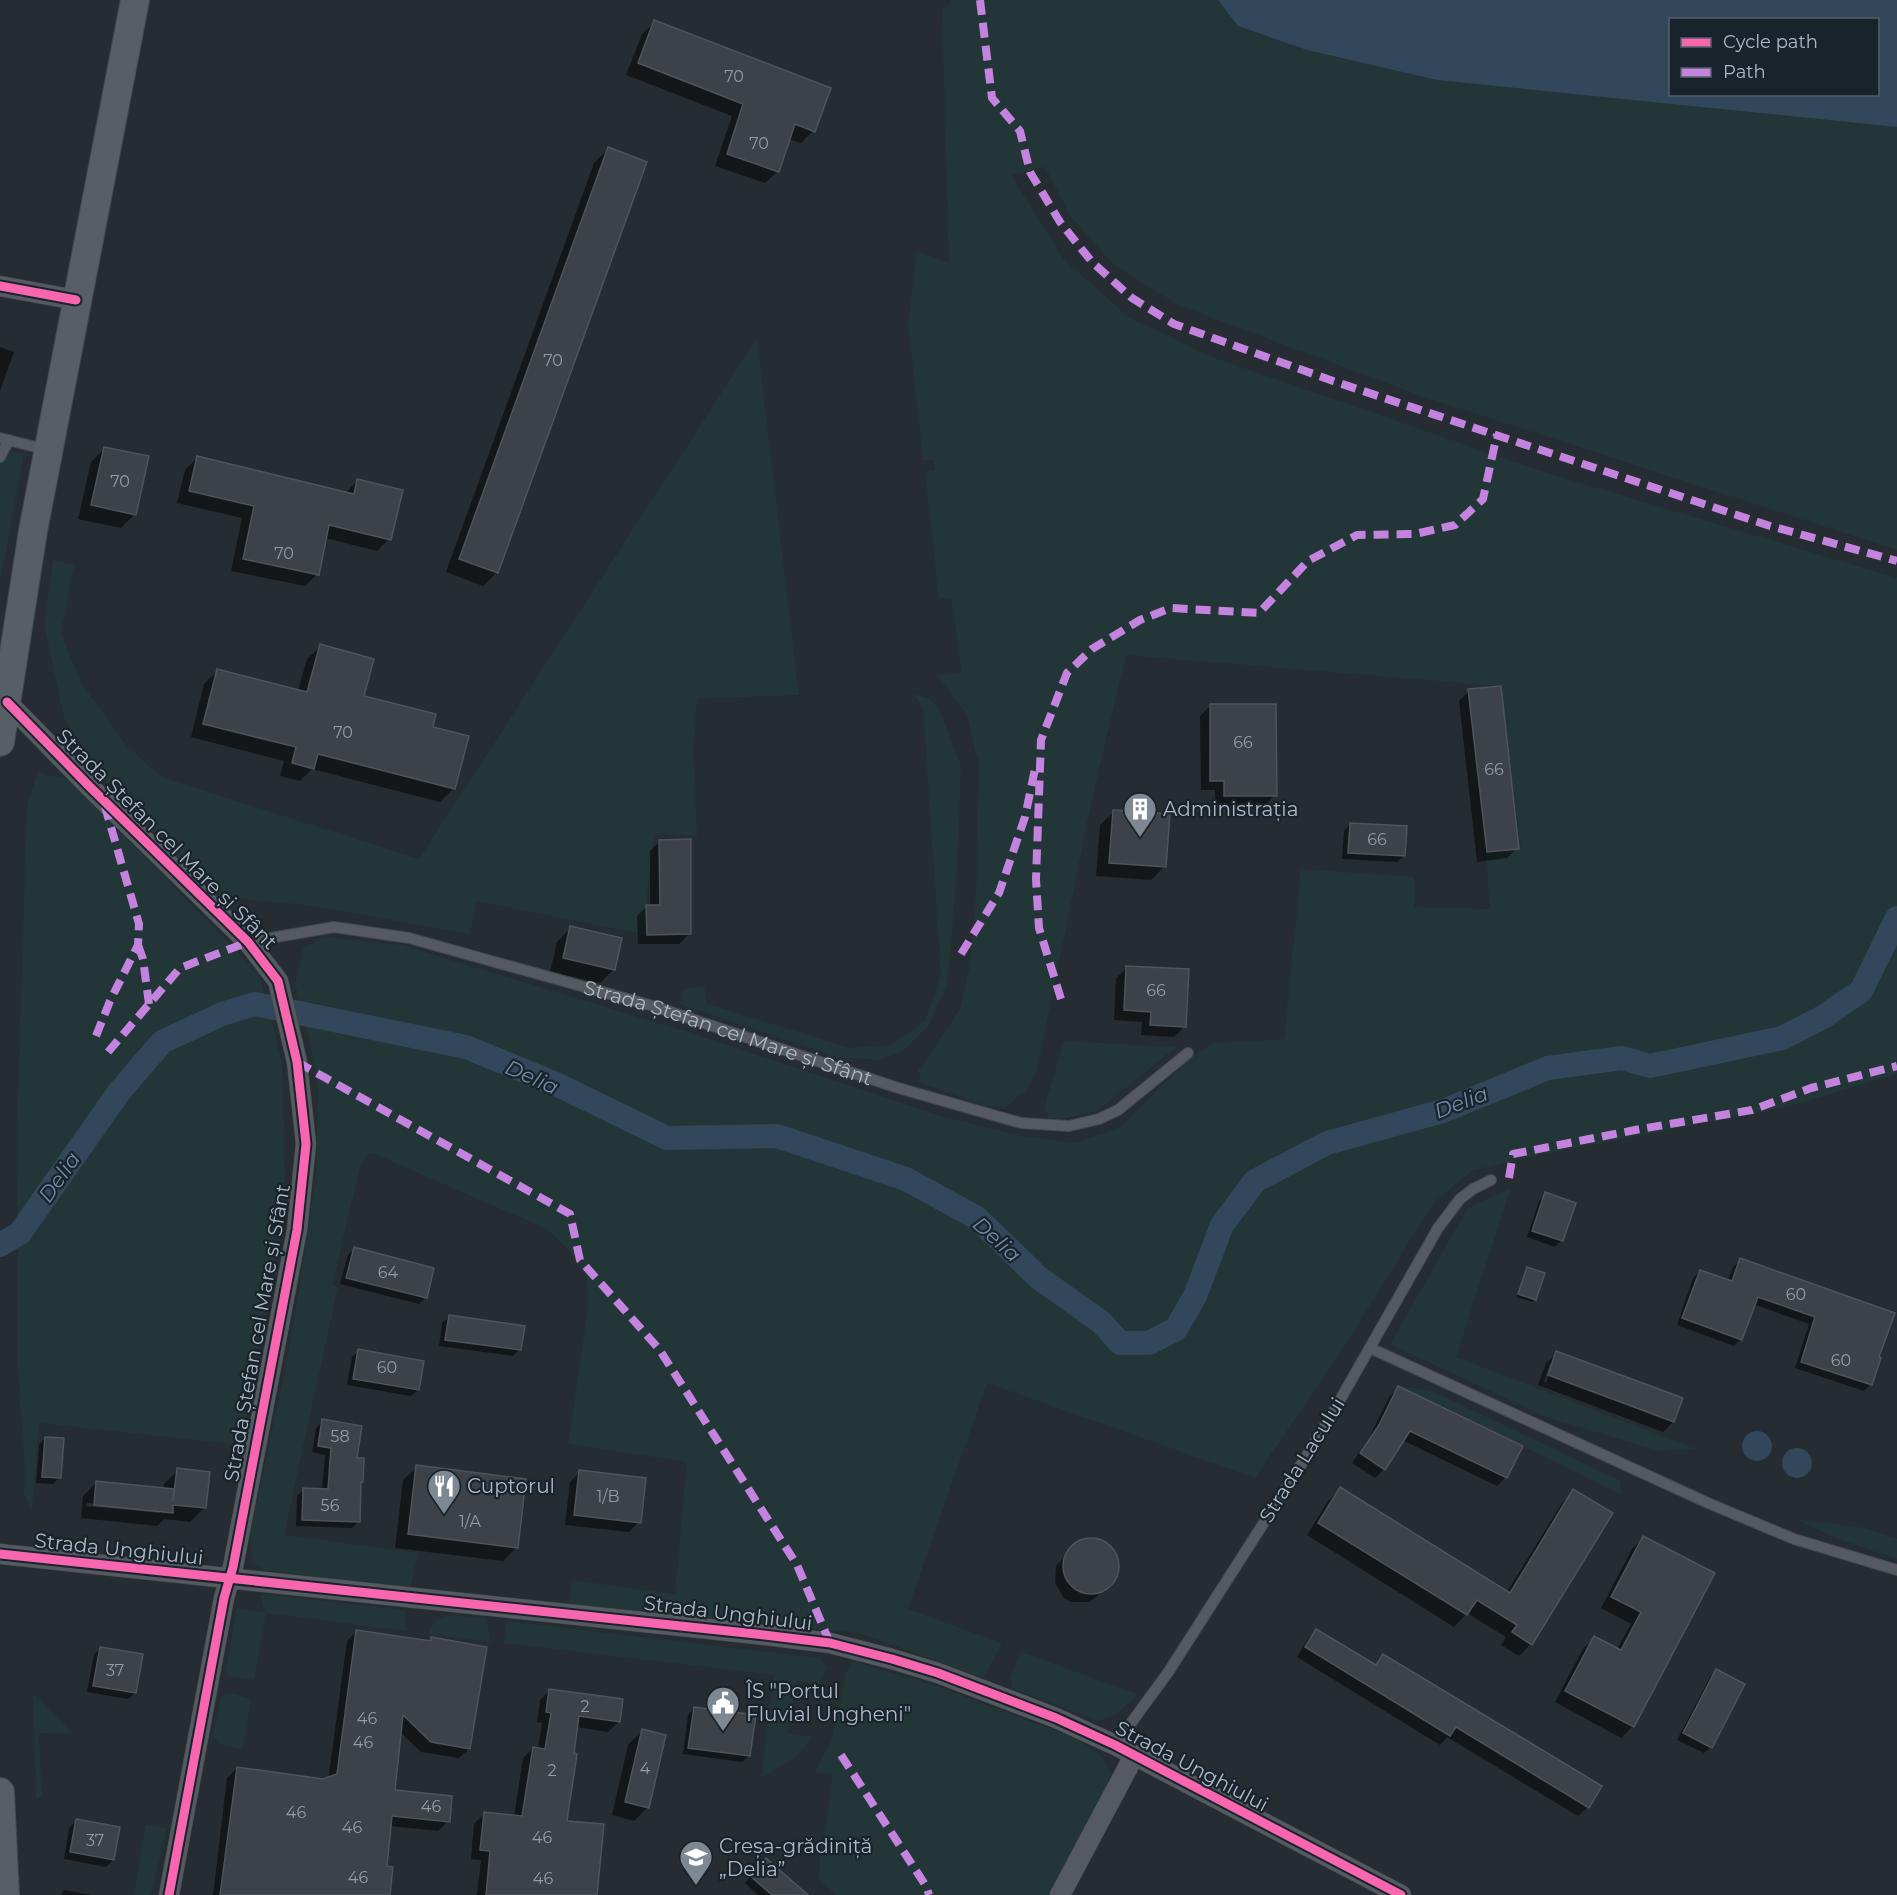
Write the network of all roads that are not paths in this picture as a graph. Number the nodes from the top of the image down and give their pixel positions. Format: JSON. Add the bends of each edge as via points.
{"nodes":[{"id":1,"x":135,"y":0,"type":"edge"},
{"id":2,"x":0,"y":286,"type":"edge"},
{"id":3,"x":76,"y":300,"type":"junction"},
{"id":4,"x":4,"y":439,"type":"edge"},
{"id":5,"x":48,"y":450,"type":"junction"},
{"id":6,"x":0,"y":457,"type":"edge"},
{"id":7,"x":7,"y":702,"type":"junction"},
{"id":8,"x":0,"y":742,"type":"edge"},
{"id":9,"x":248,"y":942,"type":"junction"},
{"id":10,"x":1188,"y":1053,"type":"dead end"},
{"id":11,"x":1491,"y":1180,"type":"dead end"},
{"id":12,"x":1370,"y":1348,"type":"junction"},
{"id":13,"x":0,"y":1554,"type":"edge"},
{"id":14,"x":1897,"y":1570,"type":"edge"},
{"id":15,"x":229,"y":1578,"type":"junction"},
{"id":16,"x":1115,"y":1745,"type":"junction"},
{"id":17,"x":1134,"y":1756,"type":"junction"},
{"id":18,"x":0,"y":1792,"type":"edge"},
{"id":19,"x":5,"y":1895,"type":"edge"},
{"id":20,"x":169,"y":1895,"type":"edge"},
{"id":21,"x":1060,"y":1895,"type":"edge"},
{"id":22,"x":1401,"y":1895,"type":"edge"}],
"edges":[{"from":1,"to":3,"type":"main road"},
{"from":2,"to":3,"type":"street"},
{"from":3,"to":5,"type":"main road"},
{"from":4,"to":5,"type":"lane"},
{"from":4,"to":6,"type":"lane"},
{"from":5,"to":7,"type":"main road"},
{"from":7,"to":8,"type":"main road"},
{"from":7,"to":9,"type":"street","name":"Strada Ștefan cel Mare și Sfânt"},
{"from":9,"to":10,"type":"lane","name":"Strada Ștefan cel Mare și Sfânt","via":[[334,927],[409,938],[654,1006],[895,1087],[1021,1124],[1069,1126],[1100,1119],[1118,1110]]},
{"from":9,"to":15,"type":"street","name":"Strada Ștefan cel Mare și Sfânt","via":[[278,981],[297,1062],[306,1144],[297,1230]]},
{"from":11,"to":12,"type":"lane","name":"Strada Lacului","via":[[1460,1198],[1438,1228]]},
{"from":12,"to":14,"type":"lane","via":[[1708,1503],[1794,1539]]},
{"from":12,"to":16,"type":"lane","name":"Strada Lacului","via":[[1304,1460],[1169,1671]]},
{"from":13,"to":15,"type":"street","name":"Strada Unghiului"},
{"from":15,"to":16,"type":"street","name":"Strada Unghiului","via":[[831,1643],[938,1673]]},
{"from":15,"to":20,"type":"street","name":"Strada Ștefan cel Mare și Sfânt"},
{"from":16,"to":17,"type":"street","name":"Strada Unghiului"},
{"from":17,"to":21,"type":"street"},
{"from":17,"to":22,"type":"street","name":"Strada Unghiului"},
{"from":18,"to":19,"type":"main road"}]}
